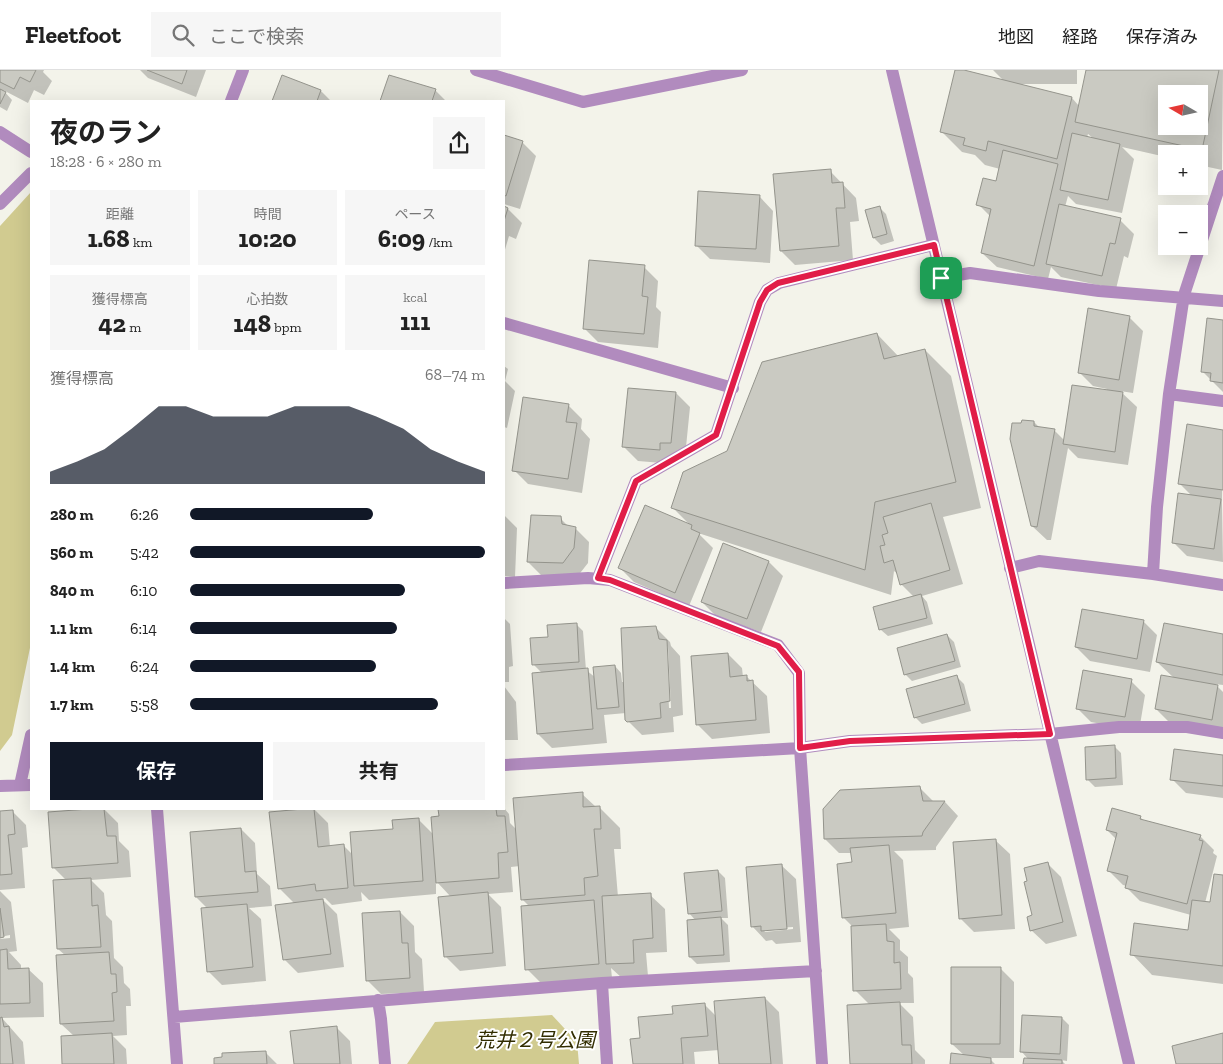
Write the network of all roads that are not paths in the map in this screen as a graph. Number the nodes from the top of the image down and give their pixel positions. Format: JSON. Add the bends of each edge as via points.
{"nodes":[{"id":1,"x":244,"y":70,"type":"edge"},
{"id":2,"x":476,"y":70,"type":"edge"},
{"id":3,"x":742,"y":70,"type":"edge"},
{"id":4,"x":892,"y":70,"type":"edge"},
{"id":5,"x":231,"y":100,"type":"edge"},
{"id":6,"x":0,"y":132,"type":"edge"},
{"id":7,"x":30,"y":151,"type":"edge"},
{"id":8,"x":30,"y":174,"type":"edge"},
{"id":9,"x":1223,"y":176,"type":"edge"},
{"id":10,"x":0,"y":204,"type":"edge"},
{"id":11,"x":934,"y":245,"type":"junction"},
{"id":12,"x":941,"y":278,"type":"junction"},
{"id":13,"x":1184,"y":298,"type":"junction"},
{"id":14,"x":1223,"y":301,"type":"edge"},
{"id":15,"x":505,"y":323,"type":"edge"},
{"id":16,"x":733,"y":388,"type":"junction"},
{"id":17,"x":1170,"y":394,"type":"junction"},
{"id":18,"x":1223,"y":401,"type":"edge"},
{"id":19,"x":1010,"y":568,"type":"junction"},
{"id":20,"x":1153,"y":574,"type":"junction"},
{"id":21,"x":598,"y":578,"type":"junction"},
{"id":22,"x":505,"y":583,"type":"edge"},
{"id":23,"x":1223,"y":585,"type":"edge"},
{"id":24,"x":1223,"y":733,"type":"edge"},
{"id":25,"x":1050,"y":734,"type":"junction"},
{"id":26,"x":30,"y":745,"type":"edge"},
{"id":27,"x":800,"y":748,"type":"junction"},
{"id":28,"x":505,"y":765,"type":"edge"},
{"id":29,"x":26,"y":785,"type":"edge"},
{"id":30,"x":0,"y":786,"type":"edge"},
{"id":31,"x":156,"y":810,"type":"edge"},
{"id":32,"x":816,"y":971,"type":"junction"},
{"id":33,"x":602,"y":983,"type":"junction"},
{"id":34,"x":378,"y":1000,"type":"junction"},
{"id":35,"x":174,"y":1017,"type":"junction"},
{"id":36,"x":177,"y":1064,"type":"edge"},
{"id":37,"x":384,"y":1064,"type":"edge"},
{"id":38,"x":607,"y":1064,"type":"edge"},
{"id":39,"x":822,"y":1064,"type":"edge"},
{"id":40,"x":1129,"y":1064,"type":"edge"}],
"edges":[{"from":1,"to":5,"type":"street"},
{"from":2,"to":3,"type":"street","via":[[583,102]]},
{"from":4,"to":11,"type":"street"},
{"from":6,"to":7,"type":"street"},
{"from":8,"to":10,"type":"street"},
{"from":9,"to":13,"type":"street"},
{"from":11,"to":12,"type":"street"},
{"from":11,"to":16,"type":"street","via":[[778,283],[767,290],[760,302]]},
{"from":12,"to":13,"type":"street","via":[[970,273],[1099,291]]},
{"from":12,"to":19,"type":"street"},
{"from":13,"to":14,"type":"street"},
{"from":13,"to":17,"type":"street"},
{"from":15,"to":16,"type":"street"},
{"from":16,"to":21,"type":"street","via":[[716,435],[636,481]]},
{"from":17,"to":18,"type":"street"},
{"from":17,"to":20,"type":"street"},
{"from":19,"to":20,"type":"street","via":[[1039,561]]},
{"from":19,"to":25,"type":"street"},
{"from":20,"to":23,"type":"street"},
{"from":21,"to":22,"type":"street"},
{"from":21,"to":27,"type":"street","via":[[778,646],[799,672]]},
{"from":24,"to":25,"type":"street","via":[[1187,727],[1119,727]]},
{"from":25,"to":27,"type":"street","via":[[850,741]]},
{"from":25,"to":40,"type":"street"},
{"from":26,"to":29,"type":"street"},
{"from":27,"to":28,"type":"street"},
{"from":27,"to":32,"type":"street"},
{"from":29,"to":30,"type":"street"},
{"from":31,"to":35,"type":"street"},
{"from":32,"to":33,"type":"street"},
{"from":32,"to":39,"type":"street"},
{"from":33,"to":34,"type":"street"},
{"from":33,"to":38,"type":"street"},
{"from":34,"to":35,"type":"street"},
{"from":34,"to":37,"type":"street"},
{"from":35,"to":36,"type":"street"}]}
